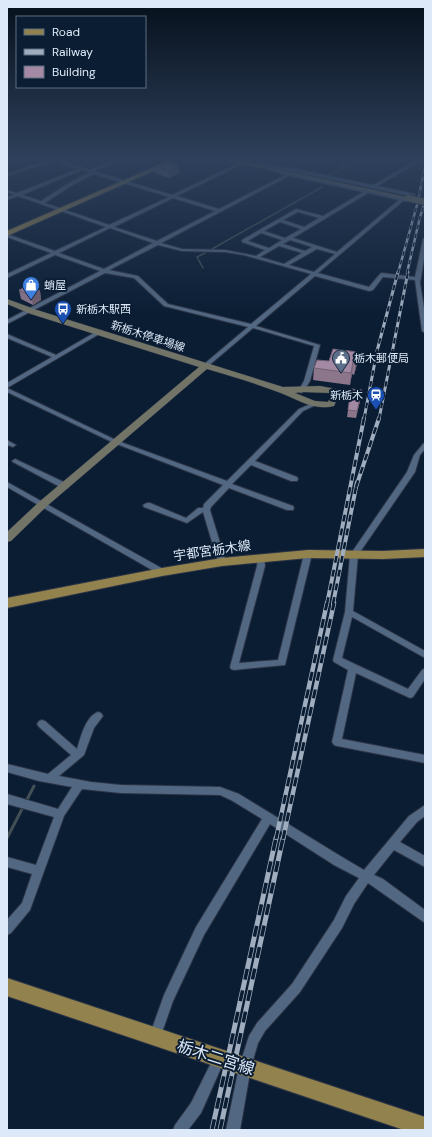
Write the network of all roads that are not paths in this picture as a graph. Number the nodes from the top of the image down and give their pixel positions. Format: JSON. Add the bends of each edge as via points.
{"nodes":[{"id":1,"x":61,"y":210,"type":"joint"},
{"id":2,"x":143,"y":210,"type":"edge"},
{"id":3,"x":217,"y":210,"type":"edge"},
{"id":4,"x":298,"y":210,"type":"edge"},
{"id":5,"x":298,"y":210,"type":"edge"},
{"id":6,"x":336,"y":210,"type":"edge"},
{"id":7,"x":392,"y":210,"type":"edge"},
{"id":8,"x":220,"y":211,"type":"joint"},
{"id":9,"x":323,"y":218,"type":"junction"},
{"id":10,"x":280,"y":221,"type":"junction"},
{"id":11,"x":109,"y":227,"type":"junction"},
{"id":12,"x":305,"y":229,"type":"junction"},
{"id":13,"x":261,"y":232,"type":"junction"},
{"id":14,"x":7,"y":234,"type":"edge"},
{"id":15,"x":288,"y":239,"type":"junction"},
{"id":16,"x":425,"y":239,"type":"edge"},
{"id":17,"x":158,"y":243,"type":"junction"},
{"id":18,"x":278,"y":244,"type":"junction"},
{"id":19,"x":316,"y":246,"type":"junction"},
{"id":20,"x":270,"y":250,"type":"junction"},
{"id":21,"x":54,"y":253,"type":"junction"},
{"id":22,"x":306,"y":253,"type":"junction"},
{"id":23,"x":339,"y":254,"type":"junction"},
{"id":24,"x":257,"y":257,"type":"junction"},
{"id":25,"x":286,"y":265,"type":"junction"},
{"id":26,"x":104,"y":271,"type":"junction"},
{"id":27,"x":316,"y":273,"type":"junction"},
{"id":28,"x":7,"y":276,"type":"edge"},
{"id":29,"x":417,"y":279,"type":"junction"},
{"id":30,"x":7,"y":301,"type":"edge"},
{"id":31,"x":423,"y":305,"type":"edge"},
{"id":32,"x":29,"y":310,"type":"junction"},
{"id":33,"x":7,"y":322,"type":"edge"},
{"id":34,"x":252,"y":326,"type":"junction"},
{"id":35,"x":425,"y":330,"type":"edge"},
{"id":36,"x":99,"y":332,"type":"junction"},
{"id":37,"x":7,"y":336,"type":"edge"},
{"id":38,"x":56,"y":357,"type":"junction"},
{"id":39,"x":205,"y":366,"type":"junction"},
{"id":40,"x":306,"y":381,"type":"junction"},
{"id":41,"x":7,"y":386,"type":"edge"},
{"id":42,"x":315,"y":388,"type":"junction"},
{"id":43,"x":7,"y":390,"type":"edge"},
{"id":44,"x":300,"y":395,"type":"junction"},
{"id":45,"x":314,"y":404,"type":"junction"},
{"id":46,"x":301,"y":410,"type":"junction"},
{"id":47,"x":116,"y":442,"type":"junction"},
{"id":48,"x":425,"y":445,"type":"edge"},
{"id":49,"x":15,"y":461,"type":"dead end"},
{"id":50,"x":250,"y":462,"type":"junction"},
{"id":51,"x":294,"y":479,"type":"dead end"},
{"id":52,"x":7,"y":484,"type":"edge"},
{"id":53,"x":228,"y":484,"type":"junction"},
{"id":54,"x":65,"y":486,"type":"junction"},
{"id":55,"x":43,"y":504,"type":"junction"},
{"id":56,"x":147,"y":505,"type":"dead end"},
{"id":57,"x":290,"y":508,"type":"dead end"},
{"id":58,"x":206,"y":510,"type":"junction"},
{"id":59,"x":7,"y":538,"type":"edge"},
{"id":60,"x":425,"y":553,"type":"edge"},
{"id":61,"x":308,"y":554,"type":"junction"},
{"id":62,"x":354,"y":555,"type":"junction"},
{"id":63,"x":261,"y":558,"type":"junction"},
{"id":64,"x":222,"y":562,"type":"junction"},
{"id":65,"x":162,"y":572,"type":"junction"},
{"id":66,"x":7,"y":603,"type":"edge"},
{"id":67,"x":350,"y":612,"type":"junction"},
{"id":68,"x":425,"y":655,"type":"edge"},
{"id":69,"x":353,"y":668,"type":"junction"},
{"id":70,"x":425,"y":672,"type":"edge"},
{"id":71,"x":98,"y":716,"type":"dead end"},
{"id":72,"x":42,"y":724,"type":"dead end"},
{"id":73,"x":78,"y":755,"type":"junction"},
{"id":74,"x":425,"y":759,"type":"edge"},
{"id":75,"x":7,"y":768,"type":"edge"},
{"id":76,"x":49,"y":778,"type":"junction"},
{"id":77,"x":79,"y":784,"type":"junction"},
{"id":78,"x":7,"y":799,"type":"edge"},
{"id":79,"x":425,"y":810,"type":"edge"},
{"id":80,"x":60,"y":814,"type":"junction"},
{"id":81,"x":268,"y":818,"type":"junction"},
{"id":82,"x":393,"y":844,"type":"junction"},
{"id":83,"x":7,"y":862,"type":"edge"},
{"id":84,"x":425,"y":862,"type":"edge"},
{"id":85,"x":38,"y":871,"type":"junction"},
{"id":86,"x":366,"y":876,"type":"junction"},
{"id":87,"x":425,"y":917,"type":"edge"},
{"id":88,"x":7,"y":929,"type":"edge"},
{"id":89,"x":7,"y":987,"type":"edge"},
{"id":90,"x":155,"y":1037,"type":"junction"},
{"id":91,"x":219,"y":1058,"type":"junction"},
{"id":92,"x":245,"y":1067,"type":"junction"},
{"id":93,"x":425,"y":1127,"type":"edge"},
{"id":94,"x":180,"y":1130,"type":"edge"},
{"id":95,"x":233,"y":1130,"type":"edge"}],
"edges":[{"from":1,"to":11,"type":"street"},
{"from":1,"to":14,"type":"main road"},
{"from":2,"to":11,"type":"street"},
{"from":3,"to":8,"type":"street"},
{"from":4,"to":9,"type":"street"},
{"from":5,"to":10,"type":"street"},
{"from":6,"to":9,"type":"street"},
{"from":7,"to":23,"type":"street"},
{"from":8,"to":17,"type":"street"},
{"from":9,"to":12,"type":"street"},
{"from":10,"to":12,"type":"street"},
{"from":10,"to":13,"type":"street"},
{"from":11,"to":17,"type":"street"},
{"from":11,"to":21,"type":"street"},
{"from":12,"to":15,"type":"street"},
{"from":13,"to":15,"type":"street"},
{"from":13,"to":20,"type":"street","via":[[244,241]]},
{"from":14,"to":21,"type":"street"},
{"from":15,"to":18,"type":"street"},
{"from":15,"to":19,"type":"street"},
{"from":16,"to":29,"type":"street"},
{"from":17,"to":24,"type":"street","via":[[182,250],[225,251]]},
{"from":17,"to":26,"type":"street"},
{"from":18,"to":20,"type":"street"},
{"from":18,"to":22,"type":"street"},
{"from":19,"to":22,"type":"street"},
{"from":19,"to":23,"type":"street"},
{"from":20,"to":24,"type":"street"},
{"from":21,"to":26,"type":"street"},
{"from":21,"to":28,"type":"street"},
{"from":22,"to":25,"type":"street"},
{"from":23,"to":27,"type":"street"},
{"from":24,"to":25,"type":"street"},
{"from":25,"to":27,"type":"street"},
{"from":26,"to":32,"type":"street"},
{"from":26,"to":34,"type":"street","via":[[136,277],[166,305]]},
{"from":27,"to":29,"type":"street","via":[[369,289],[382,275]]},
{"from":27,"to":34,"type":"street"},
{"from":29,"to":31,"type":"street"},
{"from":30,"to":32,"type":"main road","name":"新栃木停車場線"},
{"from":31,"to":35,"type":"street"},
{"from":32,"to":33,"type":"street"},
{"from":32,"to":36,"type":"main road","name":"新栃木停車場線"},
{"from":34,"to":39,"type":"street"},
{"from":34,"to":40,"type":"street","via":[[317,345]]},
{"from":36,"to":38,"type":"street"},
{"from":36,"to":39,"type":"main road","name":"新栃木停車場線"},
{"from":37,"to":38,"type":"street"},
{"from":38,"to":41,"type":"street"},
{"from":39,"to":44,"type":"main road","name":"新栃木停車場線"},
{"from":39,"to":47,"type":"main road"},
{"from":40,"to":42,"type":"street"},
{"from":40,"to":44,"type":"street"},
{"from":42,"to":44,"type":"main road"},
{"from":42,"to":45,"type":"main road","via":[[330,390],[336,395],[331,404]]},
{"from":43,"to":47,"type":"street"},
{"from":44,"to":45,"type":"main road","name":"新栃木停車場線"},
{"from":44,"to":46,"type":"street"},
{"from":45,"to":46,"type":"street"},
{"from":46,"to":50,"type":"street"},
{"from":47,"to":53,"type":"street"},
{"from":47,"to":54,"type":"main road"},
{"from":48,"to":62,"type":"street","via":[[417,455],[411,472]]},
{"from":49,"to":54,"type":"street"},
{"from":50,"to":51,"type":"street"},
{"from":50,"to":53,"type":"street"},
{"from":52,"to":55,"type":"street"},
{"from":53,"to":57,"type":"street"},
{"from":53,"to":58,"type":"street"},
{"from":54,"to":55,"type":"main road"},
{"from":55,"to":59,"type":"main road"},
{"from":55,"to":65,"type":"street"},
{"from":56,"to":58,"type":"street","via":[[187,521],[201,510]]},
{"from":58,"to":64,"type":"street"},
{"from":60,"to":62,"type":"main road","name":"宇都宮栃木線"},
{"from":61,"to":62,"type":"main road","name":"宇都宮栃木線"},
{"from":61,"to":63,"type":"main road","name":"宇都宮栃木線"},
{"from":61,"to":63,"type":"street","via":[[282,663],[234,667]]},
{"from":62,"to":67,"type":"street"},
{"from":63,"to":64,"type":"main road","name":"宇都宮栃木線"},
{"from":64,"to":65,"type":"main road","name":"宇都宮栃木線"},
{"from":65,"to":66,"type":"main road","name":"宇都宮栃木線"},
{"from":67,"to":68,"type":"street"},
{"from":67,"to":69,"type":"street","via":[[337,660]]},
{"from":69,"to":70,"type":"street","via":[[410,694]]},
{"from":69,"to":74,"type":"street","via":[[337,742]]},
{"from":71,"to":73,"type":"street","via":[[90,726]]},
{"from":72,"to":73,"type":"street"},
{"from":73,"to":76,"type":"street"},
{"from":75,"to":76,"type":"street"},
{"from":76,"to":77,"type":"street"},
{"from":77,"to":80,"type":"street"},
{"from":77,"to":81,"type":"street","via":[[121,789],[220,791],[235,797]]},
{"from":78,"to":80,"type":"street"},
{"from":79,"to":82,"type":"street","via":[[413,819]]},
{"from":80,"to":85,"type":"street"},
{"from":81,"to":86,"type":"street"},
{"from":81,"to":90,"type":"street","via":[[200,930],[168,999]]},
{"from":82,"to":84,"type":"street"},
{"from":82,"to":86,"type":"street"},
{"from":83,"to":85,"type":"street"},
{"from":85,"to":88,"type":"street","via":[[26,906]]},
{"from":86,"to":87,"type":"street"},
{"from":86,"to":92,"type":"street","via":[[296,988],[261,1027],[253,1040]]},
{"from":89,"to":90,"type":"main road","name":"栃木二宮線"},
{"from":90,"to":91,"type":"main road","name":"栃木二宮線"},
{"from":91,"to":92,"type":"main road","name":"栃木二宮線"},
{"from":91,"to":94,"type":"street","via":[[196,1108]]},
{"from":92,"to":93,"type":"main road","name":"栃木二宮線"},
{"from":92,"to":95,"type":"street"}]}
